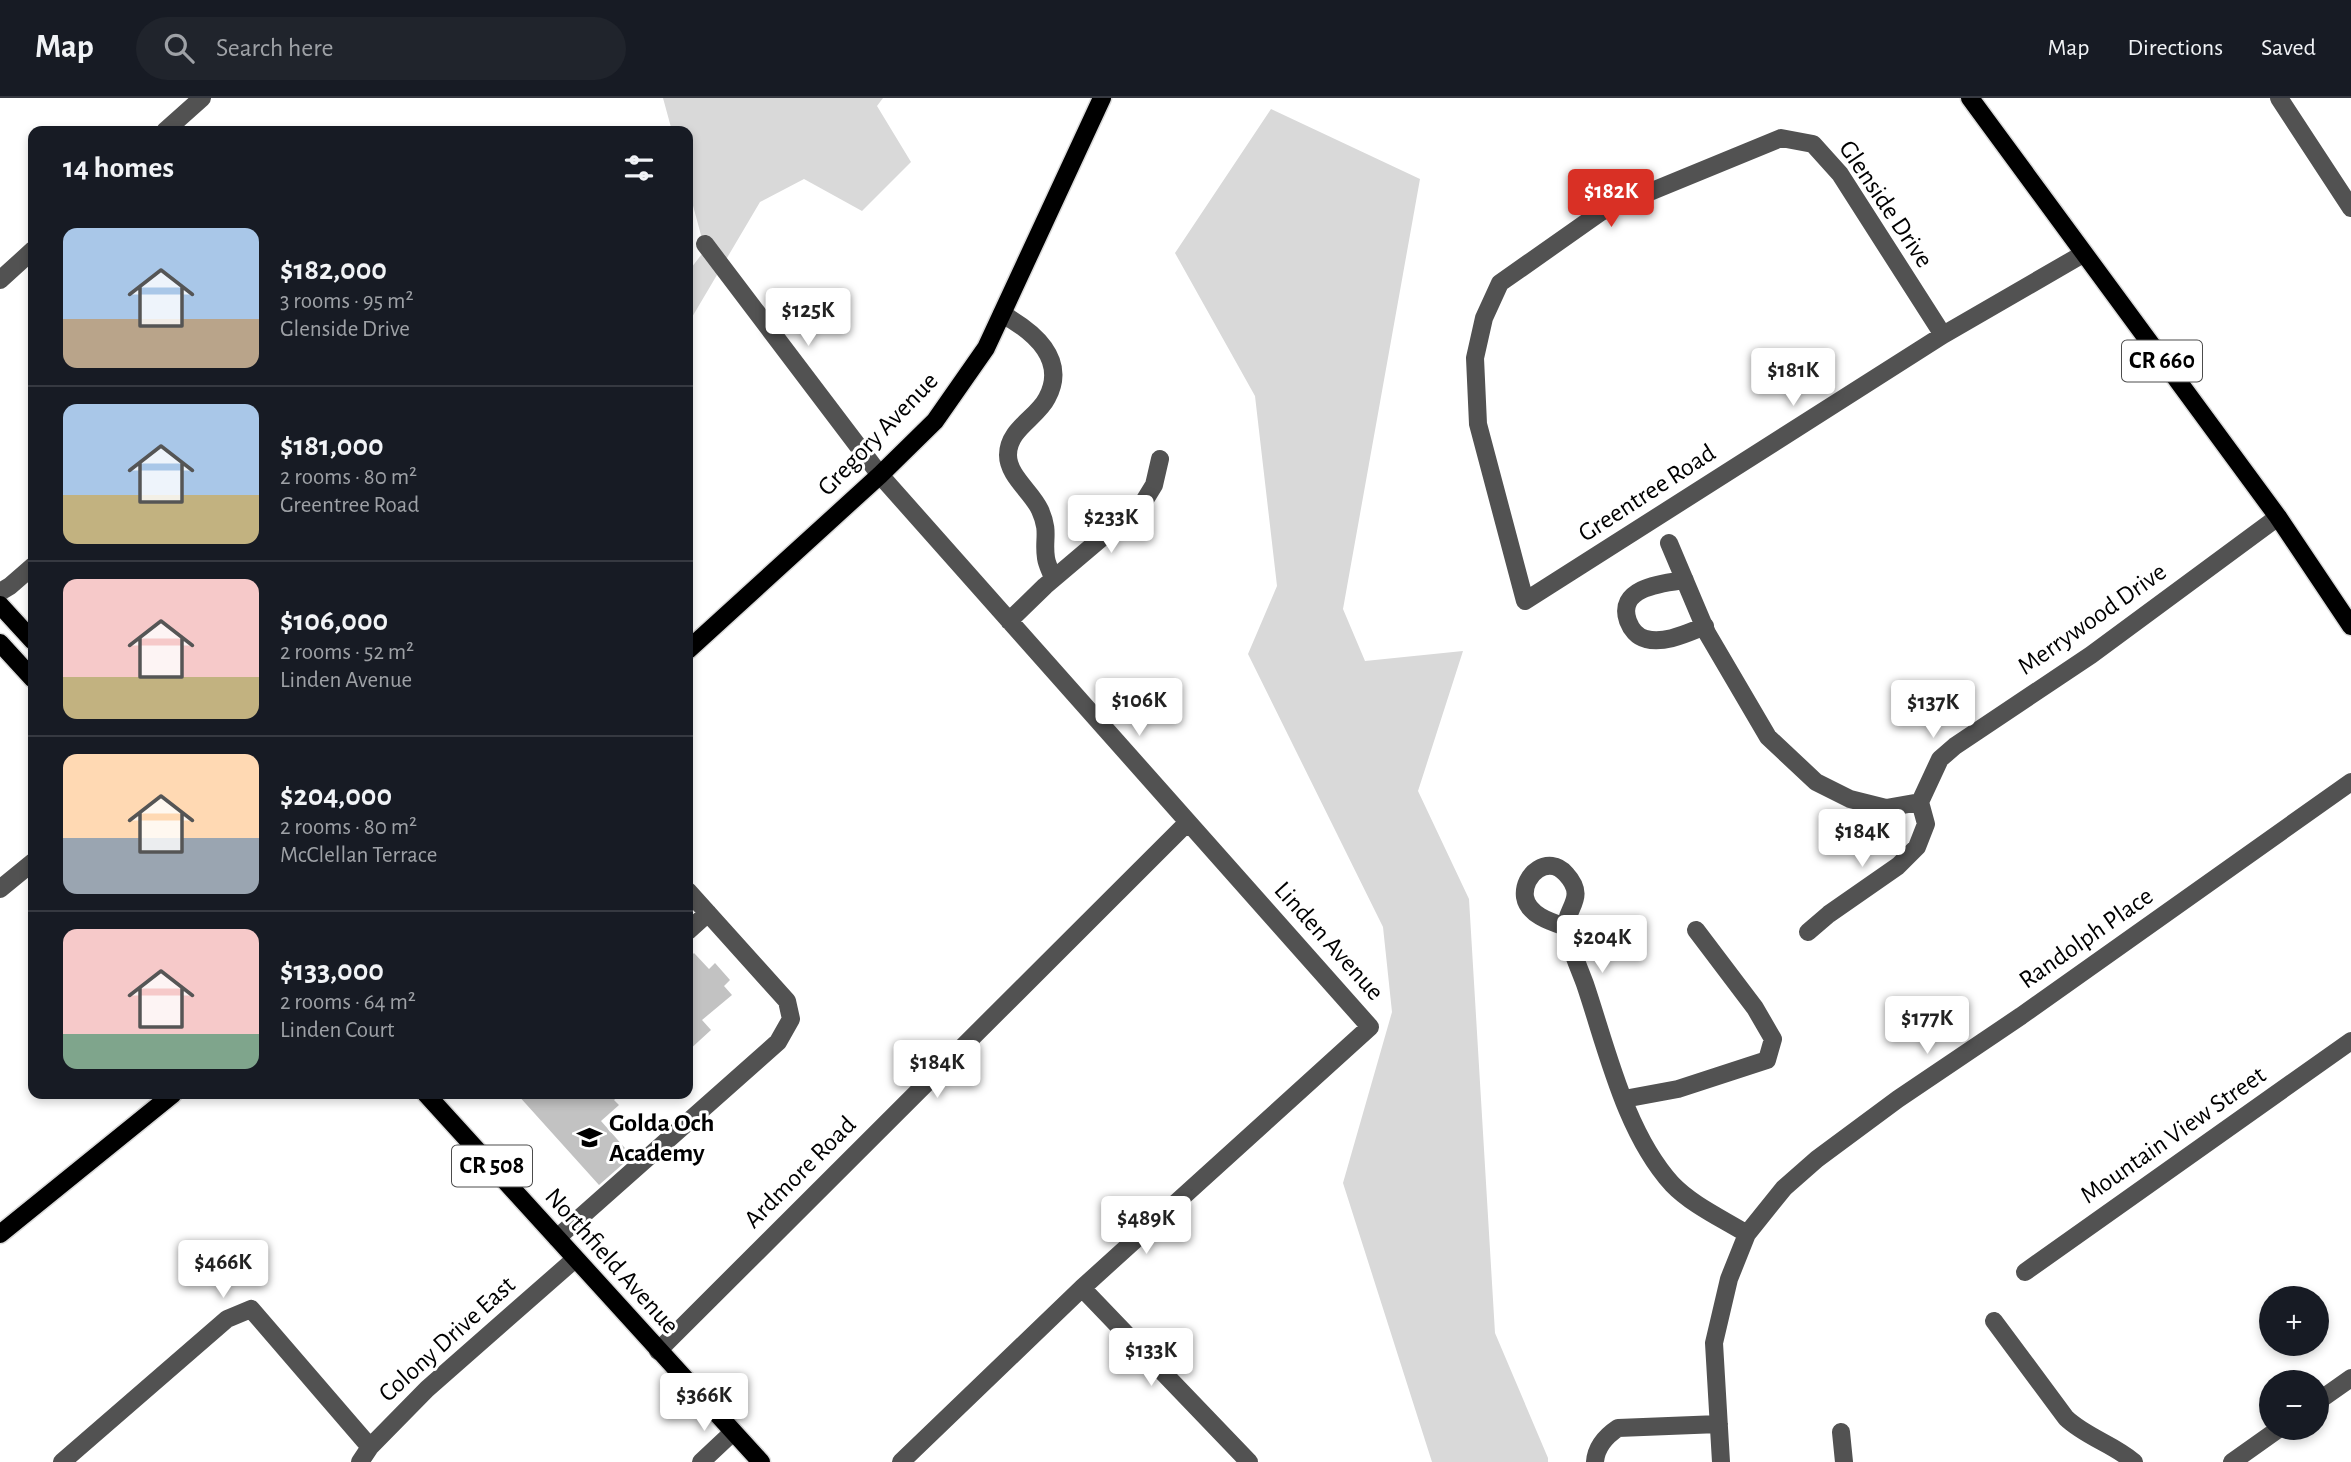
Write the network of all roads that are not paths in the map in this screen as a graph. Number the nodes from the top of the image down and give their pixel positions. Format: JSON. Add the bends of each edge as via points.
{"nodes":[{"id":1,"x":202,"y":98,"type":"edge"},
{"id":2,"x":1102,"y":98,"type":"edge"},
{"id":3,"x":1970,"y":98,"type":"edge"},
{"id":4,"x":2279,"y":98,"type":"edge"},
{"id":5,"x":171,"y":126,"type":"edge"},
{"id":6,"x":2351,"y":208,"type":"edge"},
{"id":7,"x":705,"y":244,"type":"dead end"},
{"id":8,"x":2083,"y":254,"type":"junction"},
{"id":9,"x":28,"y":255,"type":"edge"},
{"id":10,"x":0,"y":280,"type":"edge"},
{"id":11,"x":1002,"y":314,"type":"junction"},
{"id":12,"x":1942,"y":335,"type":"junction"},
{"id":13,"x":1160,"y":459,"type":"dead end"},
{"id":14,"x":880,"y":475,"type":"junction"},
{"id":15,"x":2278,"y":517,"type":"junction"},
{"id":16,"x":1669,"y":543,"type":"dead end"},
{"id":17,"x":28,"y":570,"type":"edge"},
{"id":18,"x":1054,"y":578,"type":"junction"},
{"id":19,"x":1685,"y":580,"type":"junction"},
{"id":20,"x":0,"y":592,"type":"edge"},
{"id":21,"x":1525,"y":601,"type":"joint"},
{"id":22,"x":0,"y":605,"type":"edge"},
{"id":23,"x":1009,"y":621,"type":"junction"},
{"id":24,"x":1704,"y":626,"type":"junction"},
{"id":25,"x":2351,"y":626,"type":"edge"},
{"id":26,"x":28,"y":636,"type":"edge"},
{"id":27,"x":0,"y":643,"type":"edge"},
{"id":28,"x":693,"y":645,"type":"edge"},
{"id":29,"x":28,"y":674,"type":"edge"},
{"id":30,"x":2351,"y":782,"type":"edge"},
{"id":31,"x":1920,"y":802,"type":"junction"},
{"id":32,"x":1188,"y":822,"type":"junction"},
{"id":33,"x":28,"y":866,"type":"edge"},
{"id":34,"x":0,"y":889,"type":"edge"},
{"id":35,"x":693,"y":896,"type":"edge"},
{"id":36,"x":708,"y":913,"type":"junction"},
{"id":37,"x":693,"y":926,"type":"edge"},
{"id":38,"x":1566,"y":927,"type":"dead end"},
{"id":39,"x":1696,"y":930,"type":"dead end"},
{"id":40,"x":1808,"y":932,"type":"dead end"},
{"id":41,"x":2351,"y":1041,"type":"edge"},
{"id":42,"x":167,"y":1099,"type":"edge"},
{"id":43,"x":431,"y":1099,"type":"edge"},
{"id":44,"x":1624,"y":1099,"type":"junction"},
{"id":45,"x":0,"y":1234,"type":"edge"},
{"id":46,"x":1747,"y":1234,"type":"junction"},
{"id":47,"x":557,"y":1238,"type":"junction"},
{"id":48,"x":575,"y":1259,"type":"junction"},
{"id":49,"x":2025,"y":1272,"type":"dead end"},
{"id":50,"x":1082,"y":1288,"type":"junction"},
{"id":51,"x":1994,"y":1321,"type":"dead end"},
{"id":52,"x":658,"y":1350,"type":"junction"},
{"id":53,"x":2351,"y":1378,"type":"edge"},
{"id":54,"x":2329,"y":1394,"type":"edge"},
{"id":55,"x":1719,"y":1424,"type":"junction"},
{"id":56,"x":733,"y":1432,"type":"junction"},
{"id":57,"x":1841,"y":1432,"type":"dead end"},
{"id":58,"x":2263,"y":1440,"type":"edge"},
{"id":59,"x":365,"y":1454,"type":"edge"},
{"id":60,"x":62,"y":1462,"type":"edge"},
{"id":61,"x":701,"y":1462,"type":"edge"},
{"id":62,"x":761,"y":1462,"type":"edge"},
{"id":63,"x":901,"y":1462,"type":"edge"},
{"id":64,"x":1248,"y":1462,"type":"edge"},
{"id":65,"x":1595,"y":1462,"type":"edge"},
{"id":66,"x":1721,"y":1462,"type":"edge"},
{"id":67,"x":1844,"y":1462,"type":"edge"},
{"id":68,"x":2134,"y":1462,"type":"edge"},
{"id":69,"x":2233,"y":1462,"type":"edge"}],
"edges":[{"from":1,"to":5,"type":"street"},
{"from":2,"to":11,"type":"main road","name":"Gregory Avenue"},
{"from":3,"to":8,"type":"main road","number":"CR 660"},
{"from":4,"to":6,"type":"street"},
{"from":7,"to":14,"type":"street","name":"Linden Avenue"},
{"from":8,"to":12,"type":"street","name":"Greentree Road"},
{"from":8,"to":15,"type":"main road","number":"CR 660"},
{"from":9,"to":10,"type":"street"},
{"from":11,"to":14,"type":"main road","name":"Gregory Avenue","via":[[986,348],[935,421]]},
{"from":11,"to":18,"type":"street","via":[[1023,326],[1053,362],[1047,399],[1016,433],[1008,453],[1012,469],[1040,509],[1047,531],[1046,558]]},
{"from":12,"to":21,"type":"street","name":"Greentree Road"},
{"from":12,"to":21,"type":"street","name":"Glenside Drive","via":[[1840,174],[1813,144],[1781,138],[1601,212],[1500,283],[1475,358],[1478,424]]},
{"from":13,"to":18,"type":"street","via":[[1154,485],[1143,503]]},
{"from":14,"to":23,"type":"street","name":"Linden Avenue"},
{"from":14,"to":28,"type":"main road","name":"Gregory Avenue"},
{"from":15,"to":25,"type":"main road","number":"CR 660"},
{"from":15,"to":31,"type":"street","name":"Merrywood Drive","via":[[2091,655],[1955,746],[1940,759]]},
{"from":16,"to":19,"type":"street"},
{"from":17,"to":20,"type":"street"},
{"from":18,"to":23,"type":"street"},
{"from":19,"to":24,"type":"street"},
{"from":19,"to":24,"type":"street","via":[[1647,586],[1634,594],[1626,605],[1627,618],[1633,632],[1645,639],[1676,637]]},
{"from":22,"to":26,"type":"main road"},
{"from":23,"to":32,"type":"street","name":"Linden Avenue"},
{"from":24,"to":31,"type":"street","via":[[1768,737],[1816,782],[1850,799],[1886,808]]},
{"from":27,"to":29,"type":"main road"},
{"from":30,"to":46,"type":"street","name":"Randolph Place","via":[[1817,1158],[1784,1188]]},
{"from":31,"to":40,"type":"street","name":"Merrywood Drive","via":[[1926,824],[1917,846],[1898,866]]},
{"from":32,"to":50,"type":"street","name":"Linden Avenue","via":[[1370,1027]]},
{"from":32,"to":52,"type":"street","name":"Ardmore Road"},
{"from":33,"to":34,"type":"street"},
{"from":35,"to":36,"type":"street"},
{"from":36,"to":37,"type":"street"},
{"from":36,"to":47,"type":"street","via":[[787,1001],[791,1019],[778,1041]]},
{"from":38,"to":44,"type":"street"},
{"from":39,"to":44,"type":"street","via":[[1773,1038],[1767,1060],[1678,1089]]},
{"from":41,"to":49,"type":"street","name":"Mountain View Street"},
{"from":42,"to":45,"type":"main road"},
{"from":43,"to":47,"type":"main road","name":"Northfield Avenue","number":"CR 508"},
{"from":44,"to":46,"type":"street","via":[[1650,1155],[1673,1185]]},
{"from":46,"to":55,"type":"street","name":"Randolph Place","via":[[1728,1279],[1714,1343]]},
{"from":47,"to":48,"type":"main road","name":"Northfield Avenue","number":"CR 508"},
{"from":48,"to":52,"type":"main road","name":"Northfield Avenue","number":"CR 508"},
{"from":48,"to":59,"type":"street","name":"Colony Drive East","via":[[427,1389]]},
{"from":50,"to":63,"type":"street","name":"Linden Avenue"},
{"from":50,"to":64,"type":"street"},
{"from":51,"to":68,"type":"street","via":[[2066,1418]]},
{"from":52,"to":56,"type":"main road","name":"Northfield Avenue","number":"CR 508"},
{"from":53,"to":54,"type":"street"},
{"from":55,"to":65,"type":"street","via":[[1618,1428],[1607,1435]]},
{"from":55,"to":66,"type":"street","name":"Randolph Place"},
{"from":56,"to":61,"type":"street"},
{"from":56,"to":62,"type":"main road","name":"Northfield Avenue","number":"CR 508"},
{"from":57,"to":67,"type":"street"},
{"from":58,"to":69,"type":"street"},
{"from":59,"to":60,"type":"street","via":[[251,1309],[227,1319]]}]}
